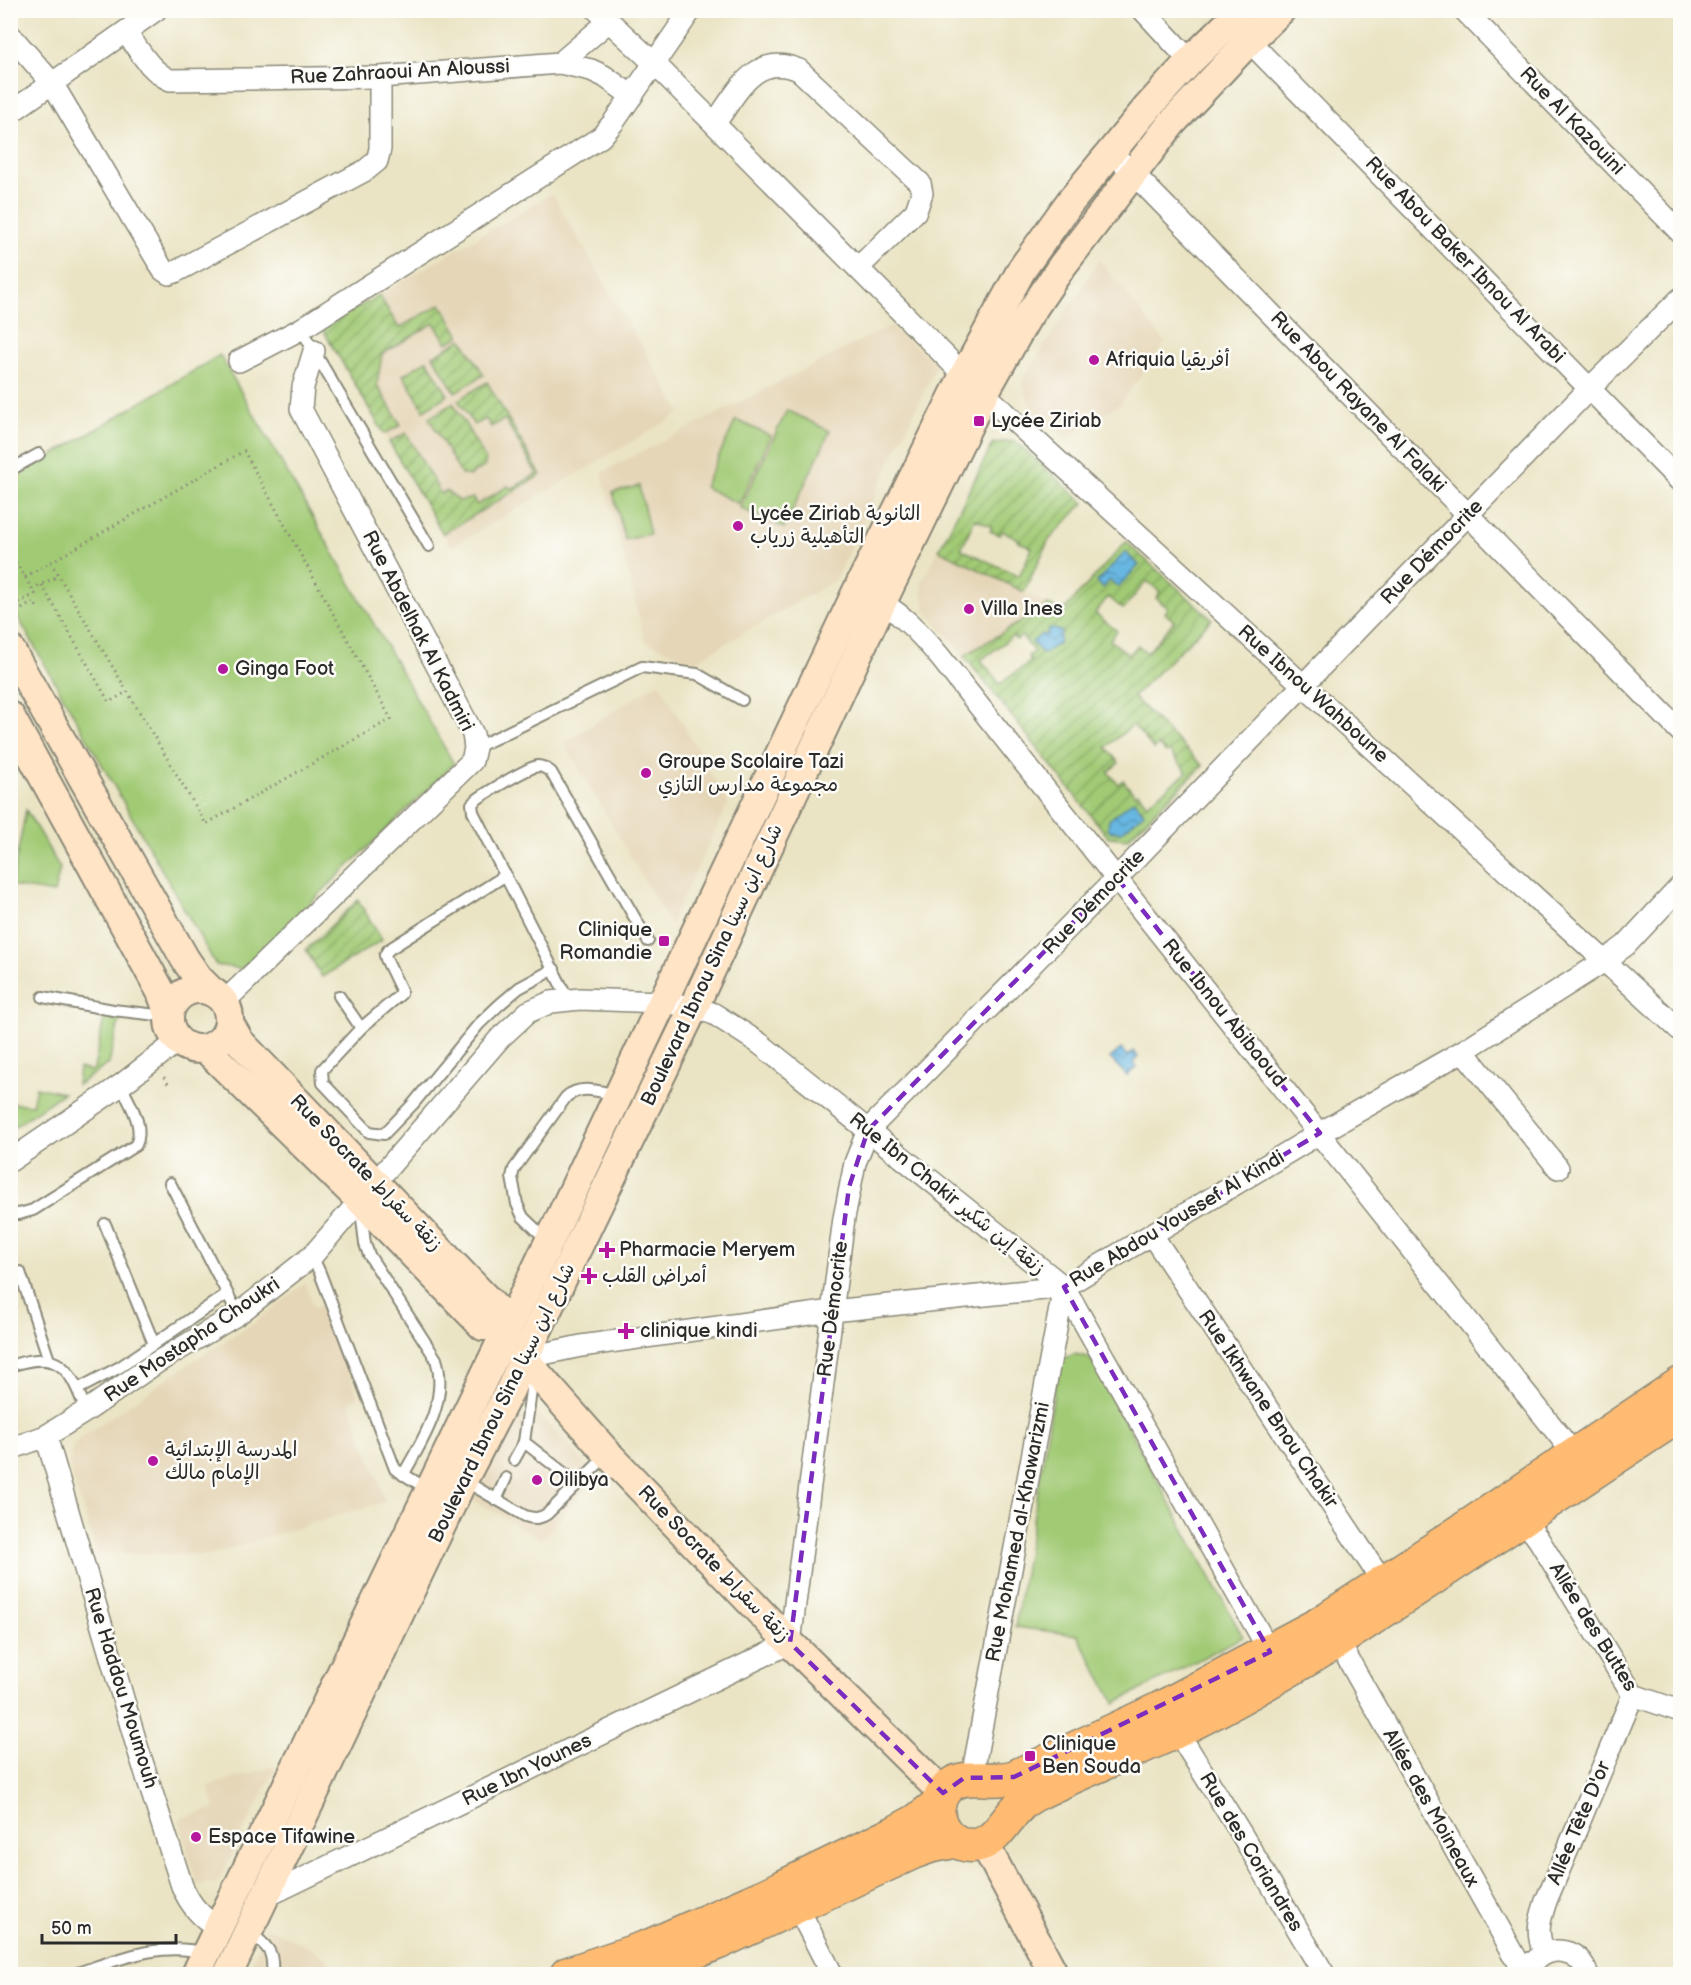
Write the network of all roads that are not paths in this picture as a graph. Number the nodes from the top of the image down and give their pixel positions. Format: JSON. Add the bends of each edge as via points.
{"nodes":[{"id":1,"x":156,"y":10,"type":"edge"},
{"id":2,"x":691,"y":10,"type":"edge"},
{"id":3,"x":1143,"y":10,"type":"edge"},
{"id":4,"x":1242,"y":10,"type":"edge"},
{"id":5,"x":1281,"y":10,"type":"edge"},
{"id":6,"x":1464,"y":10,"type":"edge"},
{"id":7,"x":603,"y":16,"type":"edge"},
{"id":8,"x":126,"y":32,"type":"junction"},
{"id":9,"x":10,"y":35,"type":"edge"},
{"id":10,"x":1249,"y":41,"type":"junction"},
{"id":11,"x":1190,"y":62,"type":"junction"},
{"id":12,"x":560,"y":63,"type":"junction"},
{"id":13,"x":655,"y":64,"type":"junction"},
{"id":14,"x":380,"y":77,"type":"junction"},
{"id":15,"x":51,"y":82,"type":"junction"},
{"id":16,"x":632,"y":96,"type":"junction"},
{"id":17,"x":10,"y":113,"type":"edge"},
{"id":18,"x":715,"y":123,"type":"junction"},
{"id":19,"x":1111,"y":151,"type":"junction"},
{"id":20,"x":1132,"y":173,"type":"junction"},
{"id":21,"x":1680,"y":232,"type":"edge"},
{"id":22,"x":858,"y":268,"type":"junction"},
{"id":23,"x":1680,"y":299,"type":"edge"},
{"id":24,"x":301,"y":329,"type":"junction"},
{"id":25,"x":314,"y":351,"type":"junction"},
{"id":26,"x":239,"y":361,"type":"dead end"},
{"id":27,"x":965,"y":375,"type":"junction"},
{"id":28,"x":1590,"y":388,"type":"junction"},
{"id":29,"x":39,"y":454,"type":"dead end"},
{"id":30,"x":10,"y":470,"type":"edge"},
{"id":31,"x":1680,"y":481,"type":"edge"},
{"id":32,"x":1468,"y":515,"type":"junction"},
{"id":33,"x":429,"y":546,"type":"dead end"},
{"id":34,"x":870,"y":596,"type":"junction"},
{"id":35,"x":10,"y":649,"type":"edge"},
{"id":36,"x":1303,"y":686,"type":"junction"},
{"id":37,"x":21,"y":691,"type":"edge"},
{"id":38,"x":742,"y":700,"type":"dead end"},
{"id":39,"x":10,"y":716,"type":"edge"},
{"id":40,"x":1680,"y":731,"type":"edge"},
{"id":41,"x":475,"y":748,"type":"junction"},
{"id":42,"x":506,"y":875,"type":"junction"},
{"id":43,"x":1117,"y":878,"type":"junction"},
{"id":44,"x":1680,"y":887,"type":"edge"},
{"id":45,"x":648,"y":941,"type":"dead end"},
{"id":46,"x":1606,"y":960,"type":"junction"},
{"id":47,"x":554,"y":969,"type":"junction"},
{"id":48,"x":339,"y":996,"type":"dead end"},
{"id":49,"x":43,"y":997,"type":"dead end"},
{"id":50,"x":568,"y":999,"type":"junction"},
{"id":51,"x":662,"y":1002,"type":"junction"},
{"id":52,"x":221,"y":1006,"type":"junction"},
{"id":53,"x":694,"y":1007,"type":"junction"},
{"id":54,"x":172,"y":1023,"type":"junction"},
{"id":55,"x":361,"y":1028,"type":"junction"},
{"id":56,"x":1680,"y":1030,"type":"edge"},
{"id":57,"x":206,"y":1049,"type":"junction"},
{"id":58,"x":1463,"y":1051,"type":"junction"},
{"id":59,"x":121,"y":1084,"type":"junction"},
{"id":60,"x":618,"y":1095,"type":"junction"},
{"id":61,"x":868,"y":1130,"type":"junction"},
{"id":62,"x":1320,"y":1133,"type":"junction"},
{"id":63,"x":10,"y":1161,"type":"edge"},
{"id":64,"x":1558,"y":1168,"type":"dead end"},
{"id":65,"x":170,"y":1183,"type":"dead end"},
{"id":66,"x":368,"y":1192,"type":"junction"},
{"id":67,"x":10,"y":1213,"type":"edge"},
{"id":68,"x":105,"y":1224,"type":"dead end"},
{"id":69,"x":1152,"y":1235,"type":"junction"},
{"id":70,"x":549,"y":1242,"type":"junction"},
{"id":71,"x":312,"y":1256,"type":"junction"},
{"id":72,"x":20,"y":1272,"type":"dead end"},
{"id":73,"x":1064,"y":1287,"type":"junction"},
{"id":74,"x":227,"y":1294,"type":"junction"},
{"id":75,"x":832,"y":1311,"type":"junction"},
{"id":76,"x":238,"y":1314,"type":"junction"},
{"id":77,"x":499,"y":1330,"type":"junction"},
{"id":78,"x":154,"y":1344,"type":"junction"},
{"id":79,"x":49,"y":1360,"type":"junction"},
{"id":80,"x":529,"y":1364,"type":"junction"},
{"id":81,"x":10,"y":1366,"type":"edge"},
{"id":82,"x":1680,"y":1384,"type":"edge"},
{"id":83,"x":78,"y":1389,"type":"junction"},
{"id":84,"x":86,"y":1411,"type":"junction"},
{"id":85,"x":1680,"y":1415,"type":"edge"},
{"id":86,"x":46,"y":1436,"type":"junction"},
{"id":87,"x":524,"y":1442,"type":"junction"},
{"id":88,"x":10,"y":1449,"type":"edge"},
{"id":89,"x":608,"y":1454,"type":"junction"},
{"id":90,"x":1574,"y":1454,"type":"junction"},
{"id":91,"x":514,"y":1460,"type":"dead end"},
{"id":92,"x":404,"y":1475,"type":"junction"},
{"id":93,"x":506,"y":1478,"type":"dead end"},
{"id":94,"x":464,"y":1480,"type":"junction"},
{"id":95,"x":578,"y":1484,"type":"junction"},
{"id":96,"x":429,"y":1491,"type":"junction"},
{"id":97,"x":496,"y":1500,"type":"junction"},
{"id":98,"x":1524,"y":1520,"type":"junction"},
{"id":99,"x":1383,"y":1582,"type":"junction"},
{"id":100,"x":1338,"y":1641,"type":"junction"},
{"id":101,"x":790,"y":1642,"type":"junction"},
{"id":102,"x":1270,"y":1652,"type":"junction"},
{"id":103,"x":1633,"y":1695,"type":"junction"},
{"id":104,"x":1680,"y":1711,"type":"edge"},
{"id":105,"x":1177,"y":1731,"type":"junction"},
{"id":106,"x":978,"y":1779,"type":"junction"},
{"id":107,"x":941,"y":1799,"type":"junction"},
{"id":108,"x":981,"y":1835,"type":"junction"},
{"id":109,"x":265,"y":1897,"type":"junction"},
{"id":110,"x":798,"y":1908,"type":"junction"},
{"id":111,"x":249,"y":1930,"type":"junction"},
{"id":112,"x":207,"y":1952,"type":"edge"},
{"id":113,"x":1544,"y":1953,"type":"junction"},
{"id":114,"x":74,"y":1974,"type":"edge"},
{"id":115,"x":228,"y":1974,"type":"edge"},
{"id":116,"x":272,"y":1974,"type":"edge"},
{"id":117,"x":567,"y":1974,"type":"edge"},
{"id":118,"x":639,"y":1974,"type":"edge"},
{"id":119,"x":832,"y":1974,"type":"edge"},
{"id":120,"x":1054,"y":1974,"type":"edge"},
{"id":121,"x":1324,"y":1974,"type":"edge"},
{"id":122,"x":1526,"y":1974,"type":"edge"},
{"id":123,"x":1587,"y":1974,"type":"edge"}],
"edges":[{"from":1,"to":8,"type":"street"},
{"from":2,"to":13,"type":"street"},
{"from":3,"to":11,"type":"street"},
{"from":4,"to":11,"type":"main road","name":"Boulevard Ibnou Sina شارع ابن سينا"},
{"from":5,"to":10,"type":"main road","name":"Boulevard Ibnou Sina شارع ابن سينا"},
{"from":6,"to":21,"type":"street","name":"Rue Al Kazouini"},
{"from":7,"to":12,"type":"street"},
{"from":7,"to":13,"type":"street","name":"Rue Ibnou Wahboune"},
{"from":8,"to":14,"type":"street","name":"Rue Zahraoui An Aloussi","via":[[153,69],[170,80]]},
{"from":8,"to":15,"type":"street"},
{"from":9,"to":15,"type":"street"},
{"from":10,"to":20,"type":"main road","name":"Boulevard Ibnou Sina شارع ابن سينا"},
{"from":10,"to":28,"type":"street","name":"Rue Abou Baker Ibnou Al Arabi"},
{"from":11,"to":19,"type":"main road","name":"Boulevard Ibnou Sina شارع ابن سينا"},
{"from":12,"to":14,"type":"street","name":"Rue Zahraoui An Aloussi"},
{"from":12,"to":16,"type":"street","name":"Rue Zahraoui An Aloussi","via":[[591,70]]},
{"from":13,"to":16,"type":"street"},
{"from":13,"to":18,"type":"street","name":"Rue Ibnou Wahboune"},
{"from":14,"to":15,"type":"street","via":[[377,161],[169,274],[163,270]]},
{"from":15,"to":17,"type":"street"},
{"from":16,"to":24,"type":"street","via":[[601,137],[586,148]]},
{"from":18,"to":22,"type":"street","name":"Rue Ibnou Wahboune"},
{"from":18,"to":22,"type":"street","via":[[753,74],[775,64],[788,65],[799,70],[920,183],[922,193],[916,211]]},
{"from":19,"to":20,"type":"street","name":"Rue Abou Rayane Al Falaki"},
{"from":19,"to":27,"type":"main road","name":"Boulevard Ibnou Sina شارع ابن سينا","via":[[1022,269]]},
{"from":20,"to":27,"type":"main road","name":"Boulevard Ibnou Sina شارع ابن سينا","via":[[1026,319]]},
{"from":20,"to":32,"type":"street","name":"Rue Abou Rayane Al Falaki"},
{"from":22,"to":27,"type":"street","name":"Rue Ibnou Wahboune"},
{"from":23,"to":28,"type":"street","name":"Rue Démocrite"},
{"from":24,"to":25,"type":"lane"},
{"from":24,"to":26,"type":"street"},
{"from":25,"to":33,"type":"lane"},
{"from":25,"to":41,"type":"street","name":"Rue Abdelhak Al Kadmiri","via":[[301,409],[473,734]]},
{"from":27,"to":34,"type":"main road","name":"Boulevard Ibnou Sina شارع ابن سينا"},
{"from":27,"to":36,"type":"street","name":"Rue Ibnou Wahboune"},
{"from":28,"to":31,"type":"street","name":"Rue Abou Baker Ibnou Al Arabi"},
{"from":28,"to":32,"type":"street","name":"Rue Démocrite"},
{"from":29,"to":30,"type":"lane"},
{"from":32,"to":36,"type":"street","name":"Rue Démocrite"},
{"from":32,"to":40,"type":"street","name":"Rue Abou Rayane Al Falaki"},
{"from":34,"to":43,"type":"street","name":"Rue Ibnou Abibaoud","via":[[924,638]]},
{"from":34,"to":51,"type":"main road","name":"Boulevard Ibnou Sina شارع ابن سينا"},
{"from":34,"to":53,"type":"main road","name":"Boulevard Ibnou Sina شارع ابن سينا"},
{"from":35,"to":37,"type":"main road","name":"Rue Socrate زنقة سقراط"},
{"from":36,"to":43,"type":"street","name":"Rue Démocrite"},
{"from":36,"to":46,"type":"street","name":"Rue Ibnou Wahboune"},
{"from":37,"to":52,"type":"main road","name":"Rue Socrate زنقة سقراط","via":[[185,959]]},
{"from":38,"to":41,"type":"lane","via":[[698,674],[642,667]]},
{"from":39,"to":54,"type":"main road","via":[[161,992]]},
{"from":41,"to":52,"type":"street","name":"Rue Abdelhak Al Kadmiri","via":[[472,761]]},
{"from":42,"to":45,"type":"lane","via":[[472,804],[534,767],[546,768]]},
{"from":42,"to":47,"type":"lane"},
{"from":42,"to":55,"type":"lane","via":[[388,950],[386,959],[401,994]]},
{"from":43,"to":61,"type":"street","name":"Rue Démocrite"},
{"from":43,"to":62,"type":"street","name":"Rue Ibnou Abibaoud"},
{"from":44,"to":46,"type":"street","name":"Rue Abdou Youssef Al Kindi","via":[[1626,945]]},
{"from":46,"to":56,"type":"street","name":"Rue Ibnou Wahboune"},
{"from":46,"to":58,"type":"street","name":"Rue Abdou Youssef Al Kindi"},
{"from":47,"to":50,"type":"lane"},
{"from":47,"to":55,"type":"lane","via":[[519,988],[479,1024],[384,1134],[369,1132],[323,1083],[321,1076],[322,1070]]},
{"from":48,"to":55,"type":"lane"},
{"from":49,"to":54,"type":"lane"},
{"from":50,"to":51,"type":"street","name":"Rue Mostapha Choukri"},
{"from":50,"to":66,"type":"street","name":"Rue Mostapha Choukri","via":[[528,1012],[509,1028]]},
{"from":51,"to":53,"type":"street","name":"Rue Ibn Chakir زنقة إبن شكير"},
{"from":51,"to":60,"type":"main road","name":"Boulevard Ibnou Sina شارع ابن سينا"},
{"from":52,"to":54,"type":"main road","via":[[202,989],[188,992],[176,1000]]},
{"from":52,"to":57,"type":"main road","via":[[227,1032]]},
{"from":52,"to":66,"type":"main road","name":"Rue Socrate زنقة سقراط","via":[[240,1042]]},
{"from":53,"to":61,"type":"street","name":"Rue Ibn Chakir زنقة إبن شكير","via":[[714,1014],[752,1038]]},
{"from":53,"to":80,"type":"main road","name":"Boulevard Ibnou Sina شارع ابن سينا"},
{"from":54,"to":57,"type":"main road","via":[[190,1048]]},
{"from":54,"to":59,"type":"street"},
{"from":57,"to":66,"type":"main road","name":"Rue Socrate زنقة سقراط"},
{"from":58,"to":62,"type":"street","name":"Rue Abdou Youssef Al Kindi"},
{"from":58,"to":64,"type":"street"},
{"from":59,"to":63,"type":"street"},
{"from":59,"to":67,"type":"lane","via":[[138,1122],[136,1145],[33,1210]]},
{"from":60,"to":70,"type":"main road","name":"Boulevard Ibnou Sina شارع ابن سينا"},
{"from":60,"to":70,"type":"lane","via":[[573,1091],[514,1168],[514,1188],[523,1217]]},
{"from":61,"to":73,"type":"street","name":"Rue Ibn Chakir زنقة إبن شكير"},
{"from":61,"to":75,"type":"street","name":"Rue Démocrite","via":[[849,1187]]},
{"from":62,"to":69,"type":"street","name":"Rue Abdou Youssef Al Kindi"},
{"from":62,"to":90,"type":"street","name":"Rue Ibnou Abibaoud"},
{"from":65,"to":74,"type":"lane"},
{"from":66,"to":71,"type":"street","name":"Rue Mostapha Choukri"},
{"from":66,"to":77,"type":"main road","name":"Rue Socrate زنقة سقراط","via":[[496,1309]]},
{"from":66,"to":92,"type":"lane","via":[[365,1244],[369,1255],[440,1371],[433,1419]]},
{"from":68,"to":78,"type":"lane"},
{"from":69,"to":73,"type":"street","name":"Rue Abdou Youssef Al Kindi"},
{"from":69,"to":99,"type":"street","name":"Rue Ikhwane Bnou Chakir"},
{"from":70,"to":77,"type":"main road","name":"Boulevard Ibnou Sina شارع ابن سينا"},
{"from":71,"to":76,"type":"street","name":"Rue Mostapha Choukri"},
{"from":71,"to":92,"type":"lane","via":[[395,1469]]},
{"from":72,"to":79,"type":"lane"},
{"from":73,"to":75,"type":"street","name":"Rue Abdou Youssef Al Kindi"},
{"from":73,"to":102,"type":"street","name":"Rue Ibn Chakir زنقة إبن شكير"},
{"from":73,"to":106,"type":"street","name":"Rue Mohamed al-Khawarizmi"},
{"from":74,"to":76,"type":"lane"},
{"from":74,"to":78,"type":"lane"},
{"from":75,"to":80,"type":"street","name":"Rue Abdou Youssef Al Kindi","via":[[581,1346]]},
{"from":75,"to":101,"type":"street","name":"Rue Démocrite"},
{"from":76,"to":84,"type":"street","name":"Rue Mostapha Choukri"},
{"from":77,"to":80,"type":"main road","name":"Rue Socrate زنقة سقراط"},
{"from":77,"to":96,"type":"main road","name":"Boulevard Ibnou Sina شارع ابن سينا"},
{"from":78,"to":83,"type":"lane"},
{"from":79,"to":81,"type":"lane"},
{"from":79,"to":83,"type":"lane","via":[[66,1370]]},
{"from":80,"to":87,"type":"lane"},
{"from":80,"to":89,"type":"main road","name":"Rue Socrate زنقة سقراط"},
{"from":80,"to":94,"type":"main road","name":"Boulevard Ibnou Sina شارع ابن سينا","via":[[507,1397]]},
{"from":82,"to":90,"type":"main road"},
{"from":83,"to":84,"type":"lane"},
{"from":84,"to":86,"type":"street","name":"Rue Mostapha Choukri"},
{"from":85,"to":98,"type":"main road"},
{"from":86,"to":88,"type":"street","name":"Rue Mostapha Choukri"},
{"from":86,"to":112,"type":"street","name":"Rue Haddou Moumouh","via":[[137,1746]]},
{"from":87,"to":91,"type":"lane"},
{"from":87,"to":95,"type":"lane"},
{"from":89,"to":95,"type":"lane"},
{"from":89,"to":101,"type":"main road","name":"Rue Socrate زنقة سقراط"},
{"from":90,"to":99,"type":"main road"},
{"from":92,"to":96,"type":"lane"},
{"from":93,"to":97,"type":"lane"},
{"from":94,"to":97,"type":"lane"},
{"from":94,"to":109,"type":"main road","name":"Boulevard Ibnou Sina شارع ابن سينا"},
{"from":95,"to":97,"type":"lane","via":[[541,1518],[525,1516]]},
{"from":96,"to":112,"type":"main road","name":"Boulevard Ibnou Sina شارع ابن سينا"},
{"from":98,"to":100,"type":"main road"},
{"from":98,"to":103,"type":"street","name":"Allée des Buttes"},
{"from":99,"to":102,"type":"main road"},
{"from":100,"to":105,"type":"main road"},
{"from":100,"to":122,"type":"street","name":"Allée des Moineaux"},
{"from":101,"to":107,"type":"main road","name":"Rue Socrate زنقة سقراط"},
{"from":101,"to":109,"type":"street","name":"Rue Ibn Younes"},
{"from":102,"to":106,"type":"main road","via":[[1014,1777]]},
{"from":103,"to":104,"type":"street","name":"Allée des Buttes"},
{"from":103,"to":113,"type":"street","name":"Allée Tête D'or","via":[[1546,1901],[1538,1935]]},
{"from":105,"to":108,"type":"main road","via":[[1034,1795]]},
{"from":105,"to":121,"type":"street","name":"Rue des Coriandres"},
{"from":106,"to":107,"type":"main road","via":[[956,1782]]},
{"from":106,"to":108,"type":"main road","via":[[995,1786],[1006,1808]]},
{"from":107,"to":108,"type":"main road","via":[[940,1825],[950,1837]]},
{"from":107,"to":117,"type":"main road","via":[[916,1821],[768,1894],[646,1947]]},
{"from":108,"to":110,"type":"main road","via":[[931,1845]]},
{"from":108,"to":120,"type":"main road"},
{"from":109,"to":111,"type":"main road","name":"Boulevard Ibnou Sina شارع ابن سينا"},
{"from":110,"to":118,"type":"main road"},
{"from":110,"to":119,"type":"street"},
{"from":111,"to":115,"type":"main road","name":"Boulevard Ibnou Sina شارع ابن سينا"},
{"from":111,"to":116,"type":"lane","via":[[271,1951]]},
{"from":112,"to":114,"type":"lane","via":[[159,1948]]},
{"from":113,"to":122,"type":"street"},
{"from":113,"to":123,"type":"street","via":[[1554,1950],[1573,1954]]}]}
